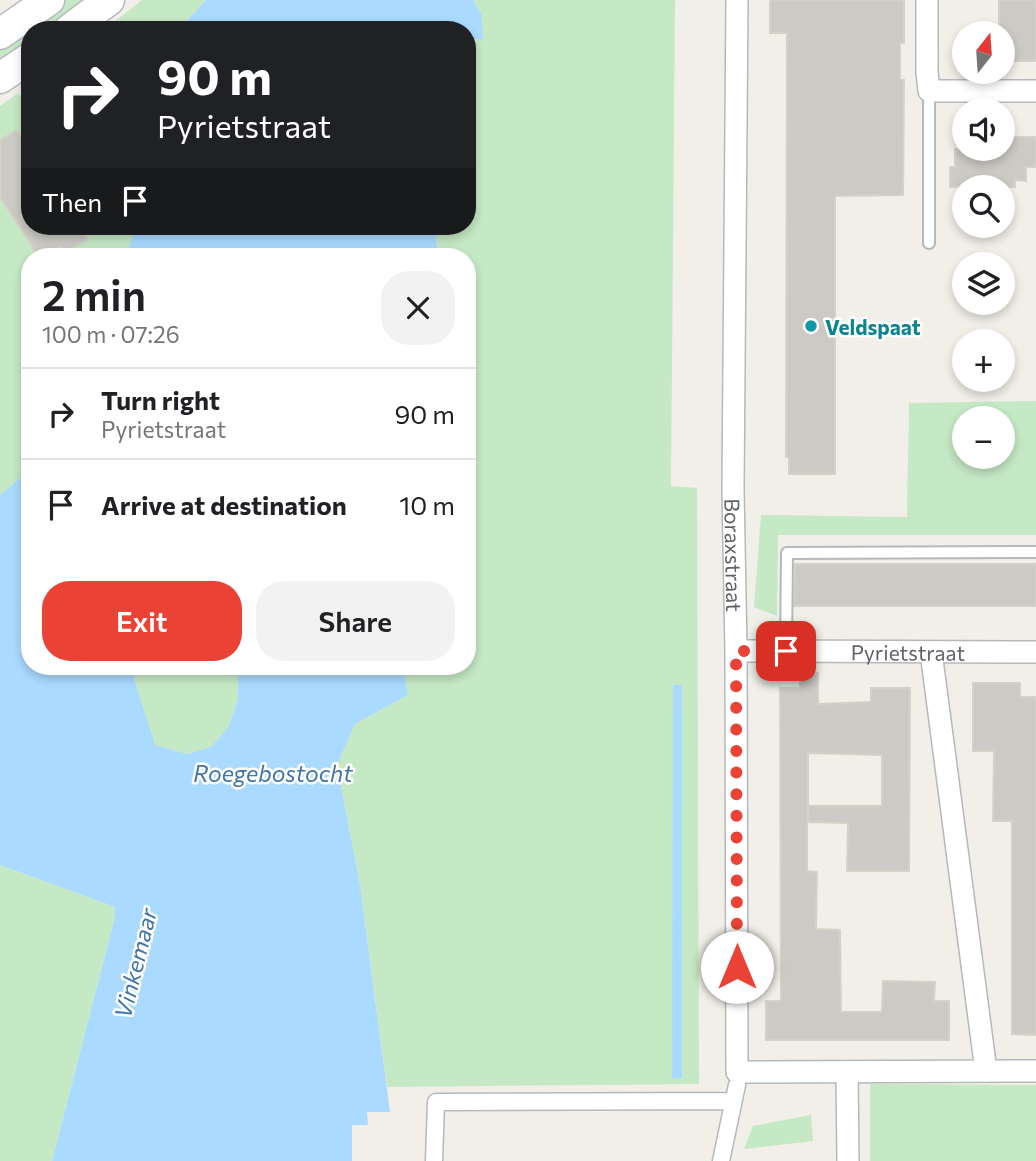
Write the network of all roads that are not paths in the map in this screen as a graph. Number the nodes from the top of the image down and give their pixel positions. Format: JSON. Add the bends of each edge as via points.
{"nodes":[{"id":1,"x":49,"y":0,"type":"edge"},
{"id":2,"x":109,"y":0,"type":"edge"},
{"id":3,"x":737,"y":0,"type":"edge"},
{"id":4,"x":927,"y":0,"type":"edge"},
{"id":5,"x":81,"y":21,"type":"edge"},
{"id":6,"x":0,"y":34,"type":"edge"},
{"id":7,"x":929,"y":91,"type":"junction"},
{"id":8,"x":1036,"y":91,"type":"edge"},
{"id":9,"x":929,"y":243,"type":"dead end"},
{"id":10,"x":1036,"y":552,"type":"edge"},
{"id":11,"x":736,"y":651,"type":"junction"},
{"id":12,"x":786,"y":651,"type":"junction"},
{"id":13,"x":931,"y":652,"type":"junction"},
{"id":14,"x":1036,"y":652,"type":"edge"},
{"id":15,"x":986,"y":1071,"type":"junction"},
{"id":16,"x":1036,"y":1071,"type":"edge"},
{"id":17,"x":848,"y":1072,"type":"junction"},
{"id":18,"x":434,"y":1161,"type":"edge"},
{"id":19,"x":721,"y":1161,"type":"edge"},
{"id":20,"x":848,"y":1161,"type":"edge"}],
"edges":[{"from":1,"to":6,"type":"main road"},
{"from":2,"to":5,"type":"main road"},
{"from":3,"to":11,"type":"street","name":"Boraxstraat"},
{"from":4,"to":7,"type":"street"},
{"from":7,"to":8,"type":"street"},
{"from":7,"to":9,"type":"lane"},
{"from":10,"to":12,"type":"lane","via":[[787,553]]},
{"from":11,"to":12,"type":"street","name":"Pyrietstraat"},
{"from":11,"to":17,"type":"street","name":"Boraxstraat","via":[[737,1072]]},
{"from":12,"to":13,"type":"street","name":"Pyrietstraat"},
{"from":13,"to":14,"type":"street","name":"Pyrietstraat"},
{"from":13,"to":15,"type":"street"},
{"from":15,"to":16,"type":"street","name":"Boraxstraat"},
{"from":15,"to":17,"type":"street","name":"Boraxstraat"},
{"from":17,"to":20,"type":"street"},
{"from":18,"to":19,"type":"street","via":[[436,1102],[735,1093]]}]}
